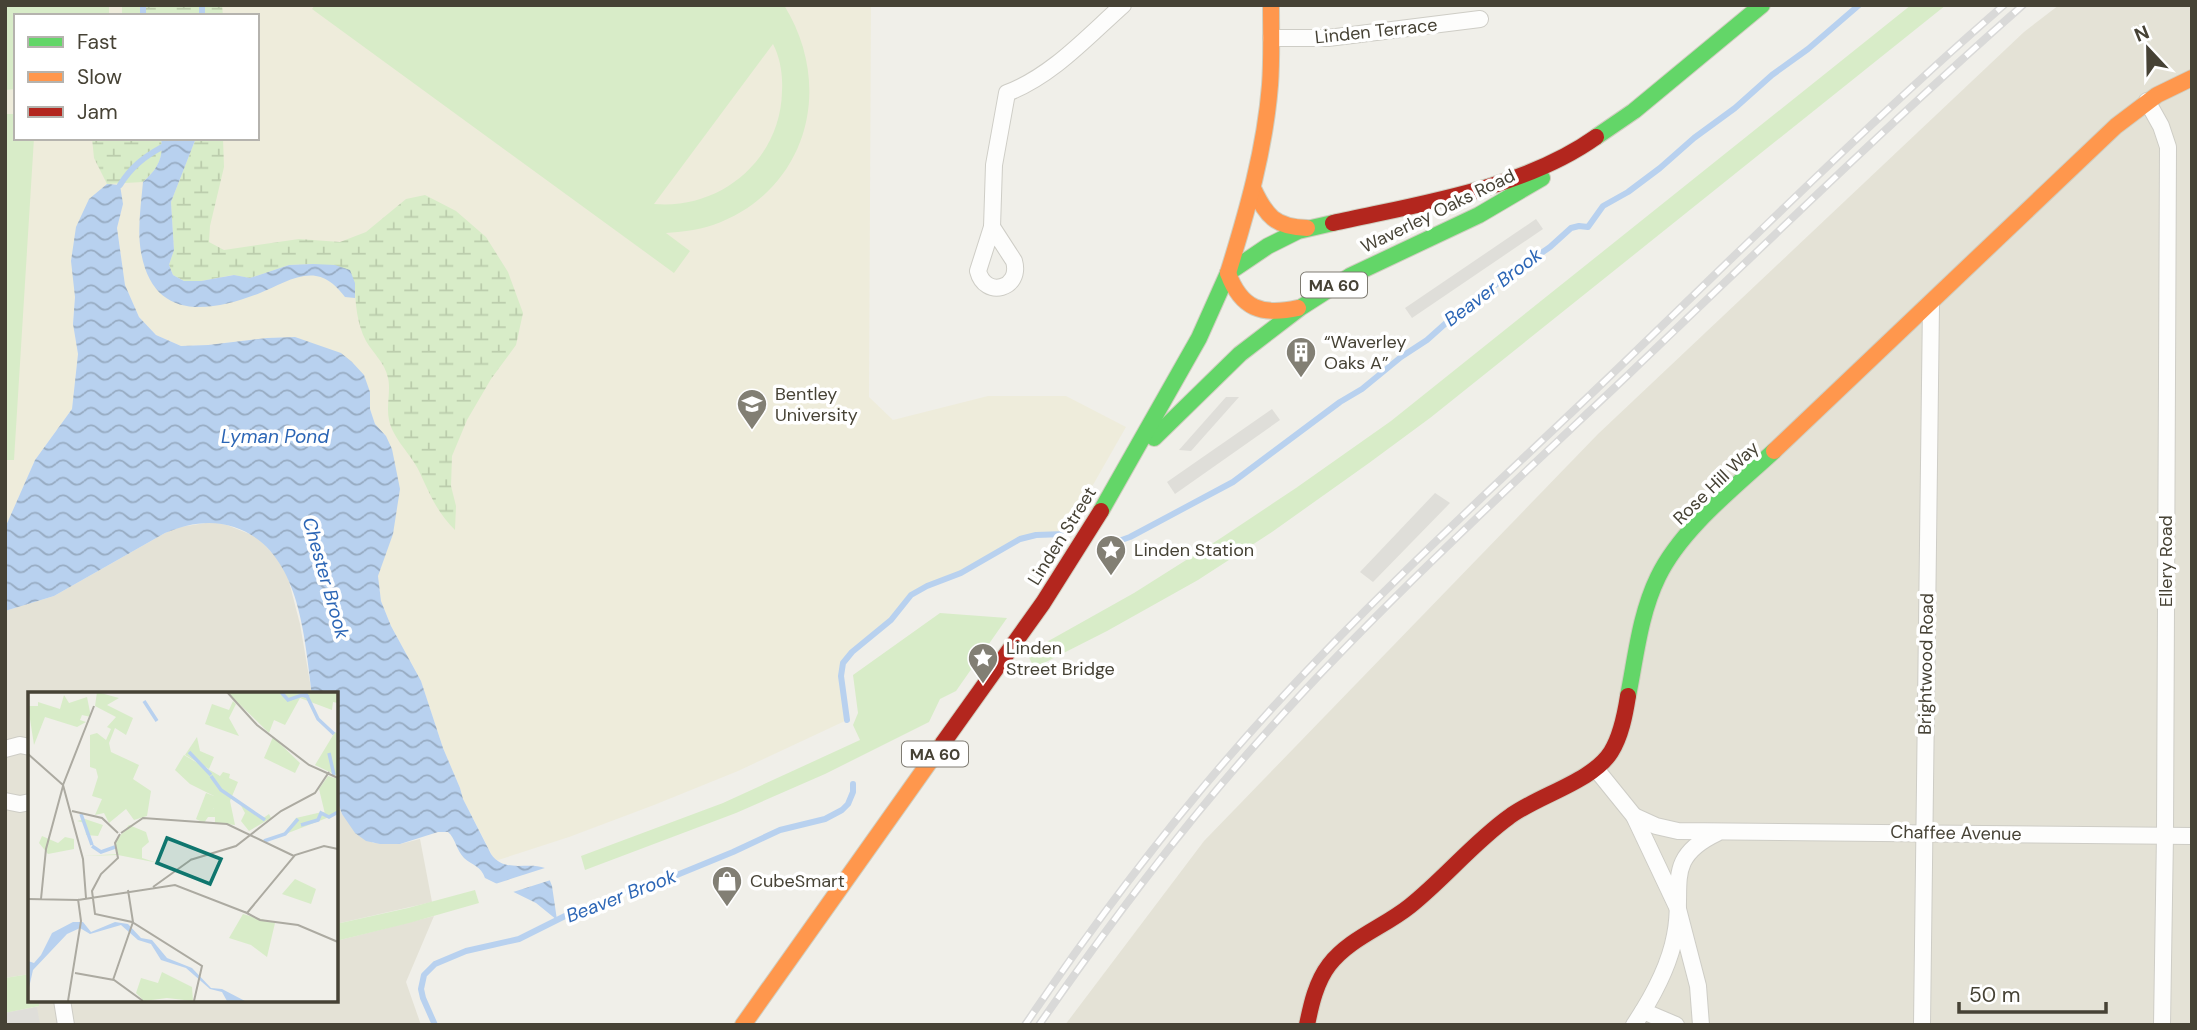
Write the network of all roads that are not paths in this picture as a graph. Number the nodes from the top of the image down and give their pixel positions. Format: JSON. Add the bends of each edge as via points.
{"nodes":[{"id":1,"x":1123,"y":5,"type":"edge"},
{"id":2,"x":1271,"y":5,"type":"edge"},
{"id":3,"x":1762,"y":5,"type":"edge"},
{"id":4,"x":1480,"y":19,"type":"dead end"},
{"id":5,"x":1271,"y":38,"type":"junction"},
{"id":6,"x":2192,"y":78,"type":"edge"},
{"id":7,"x":2147,"y":101,"type":"junction"},
{"id":8,"x":1587,"y":144,"type":"junction"},
{"id":9,"x":1252,"y":188,"type":"junction"},
{"id":10,"x":992,"y":227,"type":"dead end"},
{"id":11,"x":1307,"y":228,"type":"junction"},
{"id":12,"x":1227,"y":273,"type":"junction"},
{"id":13,"x":1931,"y":304,"type":"junction"},
{"id":14,"x":1300,"y":307,"type":"junction"},
{"id":15,"x":1120,"y":479,"type":"junction"},
{"id":16,"x":28,"y":747,"type":"edge"},
{"id":17,"x":5,"y":749,"type":"edge"},
{"id":18,"x":1597,"y":769,"type":"junction"},
{"id":19,"x":5,"y":801,"type":"edge"},
{"id":20,"x":28,"y":803,"type":"edge"},
{"id":21,"x":1634,"y":816,"type":"junction"},
{"id":22,"x":1719,"y":832,"type":"junction"},
{"id":23,"x":1924,"y":832,"type":"junction"},
{"id":24,"x":2165,"y":835,"type":"junction"},
{"id":25,"x":2192,"y":836,"type":"edge"},
{"id":26,"x":1678,"y":909,"type":"junction"},
{"id":27,"x":62,"y":1002,"type":"edge"},
{"id":28,"x":1643,"y":1011,"type":"junction"},
{"id":29,"x":66,"y":1025,"type":"edge"},
{"id":30,"x":743,"y":1025,"type":"edge"},
{"id":31,"x":1307,"y":1025,"type":"edge"},
{"id":32,"x":1634,"y":1025,"type":"edge"},
{"id":33,"x":1675,"y":1025,"type":"edge"},
{"id":34,"x":1701,"y":1025,"type":"edge"},
{"id":35,"x":1922,"y":1025,"type":"edge"},
{"id":36,"x":2162,"y":1025,"type":"edge"}],
"edges":[{"from":1,"to":10,"type":"street","via":[[1047,72],[1007,93],[994,165]]},
{"from":2,"to":5,"type":"main road","name":"Linden Street"},
{"from":3,"to":8,"type":"main road","name":"Waverley Oaks Road","number":"MA 60"},
{"from":4,"to":5,"type":"street","name":"Linden Terrace","via":[[1335,37]]},
{"from":5,"to":9,"type":"main road","name":"Linden Street","via":[[1267,108]]},
{"from":6,"to":7,"type":"main road","name":"Rose Hill Way"},
{"from":7,"to":13,"type":"main road","name":"Rose Hill Way"},
{"from":7,"to":24,"type":"street","name":"Ellery Road","via":[[2168,147]]},
{"from":8,"to":11,"type":"main road","name":"Waverley Oaks Road","number":"MA 60","via":[[1474,191]]},
{"from":8,"to":14,"type":"main road","name":"Waverley Oaks Road","number":"MA 60","via":[[1499,205],[1362,270]]},
{"from":9,"to":11,"type":"main road","via":[[1276,222]]},
{"from":9,"to":12,"type":"main road","name":"Linden Street"},
{"from":11,"to":12,"type":"main road","name":"Waverley Oaks Road","number":"MA 60"},
{"from":12,"to":14,"type":"main road","via":[[1238,296],[1255,308],[1274,313]]},
{"from":12,"to":15,"type":"main road","name":"Linden Street","number":"MA 60","via":[[1199,338]]},
{"from":13,"to":18,"type":"main road","name":"Rose Hill Way","via":[[1696,526],[1674,553],[1655,583],[1640,630],[1615,746]]},
{"from":13,"to":23,"type":"street","name":"Brightwood Road"},
{"from":14,"to":15,"type":"main road","name":"Waverley Oaks Road","number":"MA 60","via":[[1227,366]]},
{"from":15,"to":30,"type":"main road","name":"Linden Street","number":"MA 60","via":[[1043,603]]},
{"from":16,"to":17,"type":"street"},
{"from":18,"to":21,"type":"street"},
{"from":18,"to":31,"type":"main road","name":"Rose Hill Way","via":[[1505,819],[1407,908],[1343,951],[1317,987]]},
{"from":19,"to":20,"type":"street"},
{"from":21,"to":22,"type":"street","name":"Chaffee Avenue","via":[[1678,831]]},
{"from":21,"to":26,"type":"street"},
{"from":22,"to":23,"type":"street","name":"Chaffee Avenue"},
{"from":22,"to":26,"type":"street","via":[[1699,841],[1685,855],[1678,878]]},
{"from":23,"to":24,"type":"street","name":"Chaffee Avenue"},
{"from":23,"to":35,"type":"street","name":"Brightwood Road"},
{"from":24,"to":25,"type":"street","name":"Chaffee Avenue"},
{"from":24,"to":36,"type":"street","name":"Ellery Road"},
{"from":26,"to":28,"type":"street","via":[[1668,959]]},
{"from":26,"to":34,"type":"street","via":[[1698,986]]},
{"from":27,"to":29,"type":"street"},
{"from":28,"to":32,"type":"street"},
{"from":28,"to":33,"type":"street"}]}
